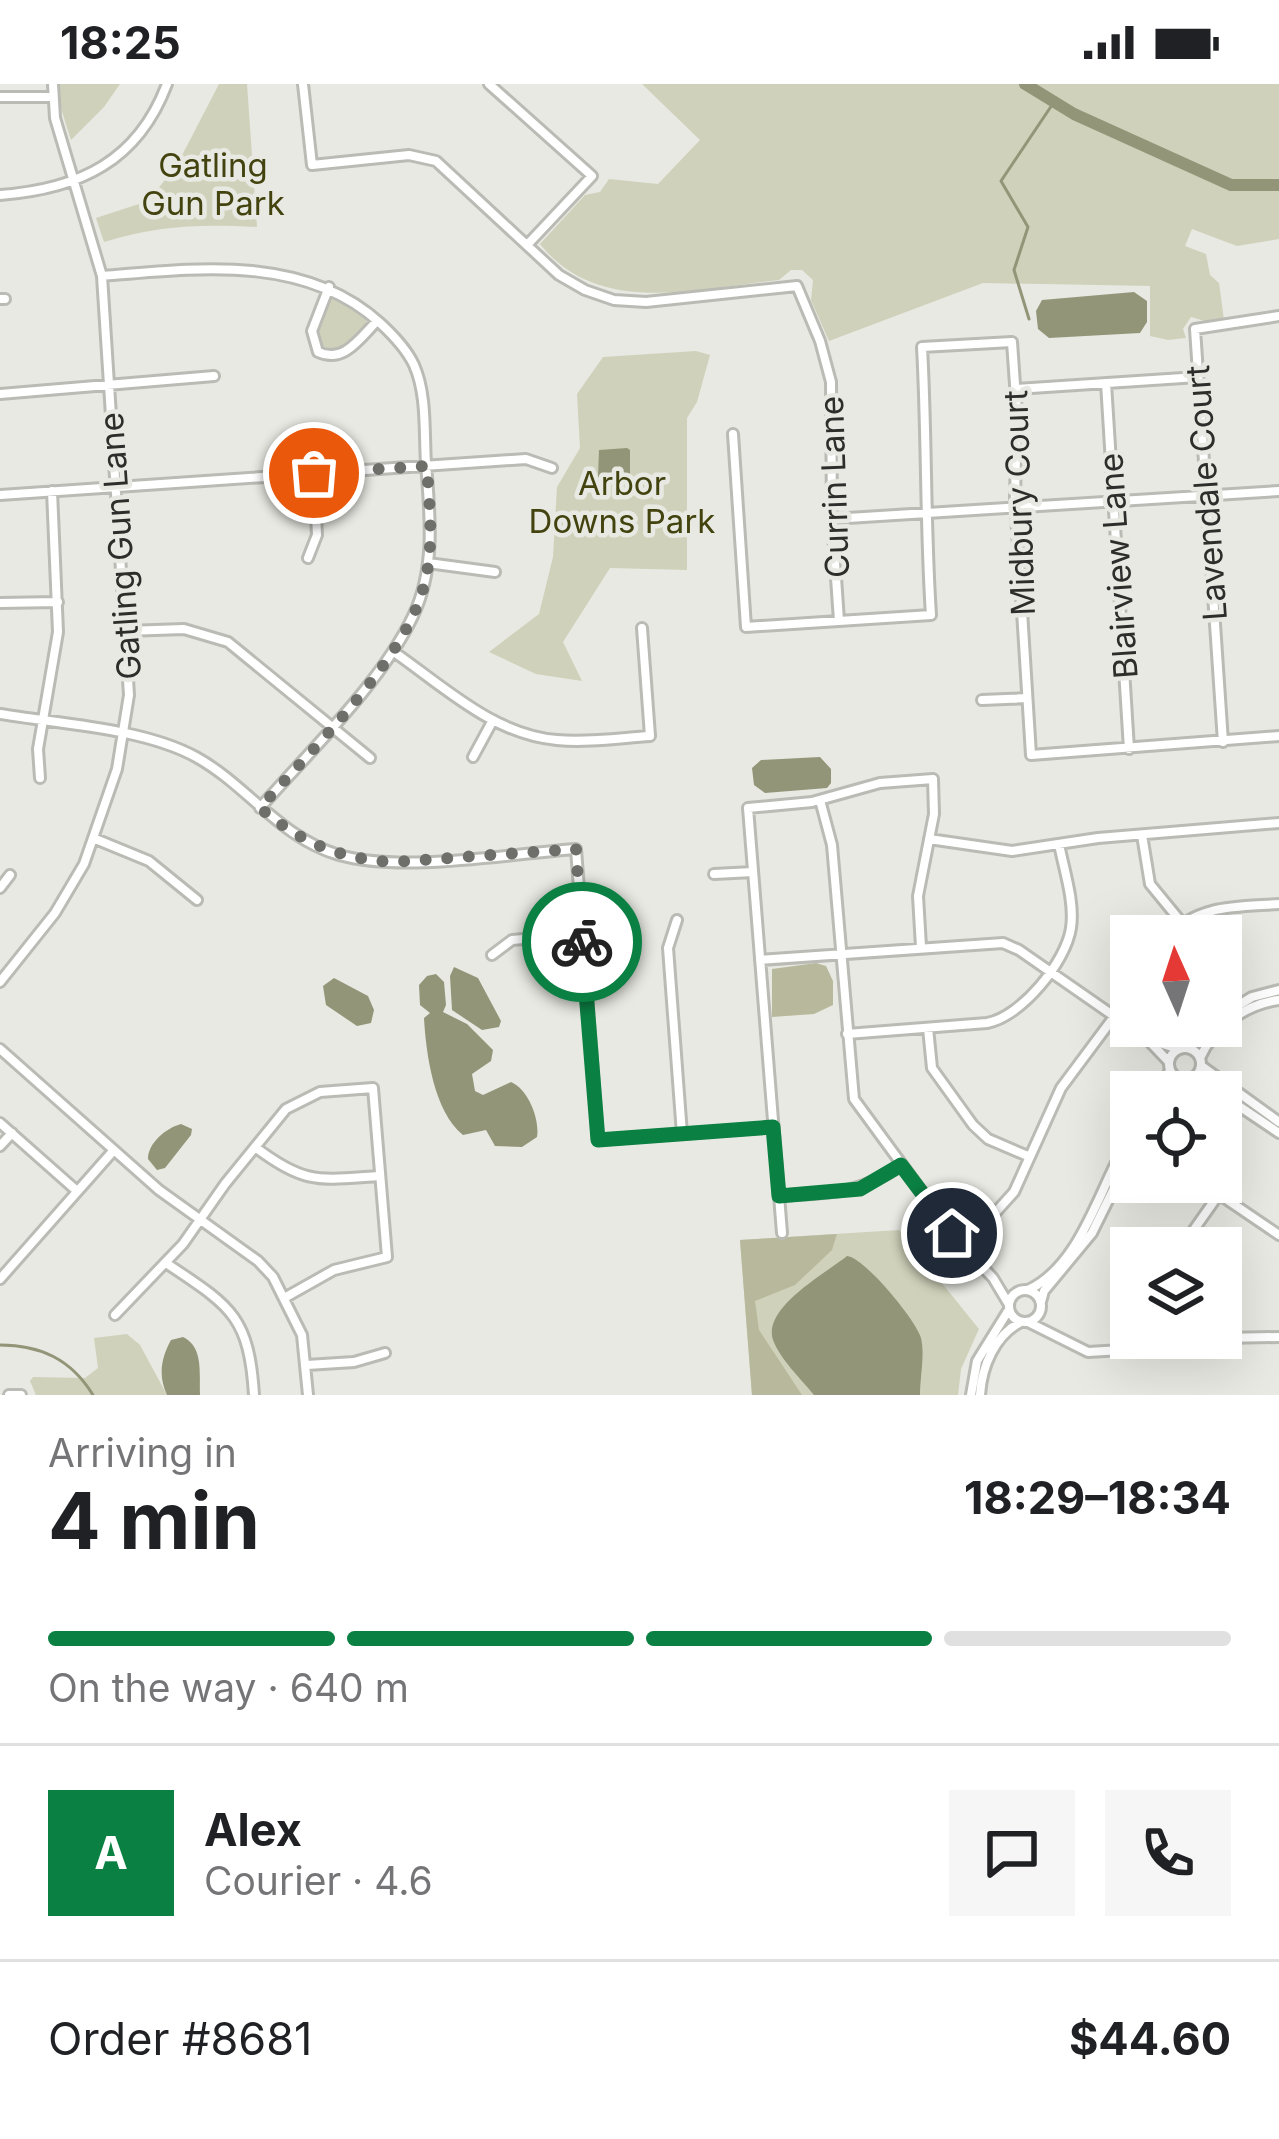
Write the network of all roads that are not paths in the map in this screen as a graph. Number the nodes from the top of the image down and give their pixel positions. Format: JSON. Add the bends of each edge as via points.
{"nodes":[{"id":1,"x":53,"y":84,"type":"edge"},
{"id":2,"x":167,"y":84,"type":"edge"},
{"id":3,"x":303,"y":84,"type":"edge"},
{"id":4,"x":489,"y":84,"type":"edge"},
{"id":5,"x":52,"y":97,"type":"junction"},
{"id":6,"x":0,"y":98,"type":"edge"},
{"id":7,"x":74,"y":178,"type":"junction"},
{"id":8,"x":0,"y":195,"type":"edge"},
{"id":9,"x":528,"y":244,"type":"junction"},
{"id":10,"x":102,"y":276,"type":"junction"},
{"id":11,"x":329,"y":287,"type":"junction"},
{"id":12,"x":1279,"y":316,"type":"edge"},
{"id":13,"x":377,"y":321,"type":"junction"},
{"id":14,"x":214,"y":376,"type":"dead end"},
{"id":15,"x":1198,"y":377,"type":"junction"},
{"id":16,"x":1106,"y":383,"type":"junction"},
{"id":17,"x":110,"y":386,"type":"junction"},
{"id":18,"x":1016,"y":389,"type":"junction"},
{"id":19,"x":0,"y":394,"type":"edge"},
{"id":20,"x":733,"y":434,"type":"dead end"},
{"id":21,"x":427,"y":466,"type":"junction"},
{"id":22,"x":552,"y":468,"type":"dead end"},
{"id":23,"x":314,"y":473,"type":"junction"},
{"id":24,"x":117,"y":487,"type":"junction"},
{"id":25,"x":52,"y":491,"type":"junction"},
{"id":26,"x":1279,"y":491,"type":"edge"},
{"id":27,"x":0,"y":495,"type":"edge"},
{"id":28,"x":1205,"y":496,"type":"junction"},
{"id":29,"x":1114,"y":501,"type":"junction"},
{"id":30,"x":1016,"y":508,"type":"junction"},
{"id":31,"x":924,"y":513,"type":"junction"},
{"id":32,"x":832,"y":519,"type":"junction"},
{"id":33,"x":308,"y":558,"type":"dead end"},
{"id":34,"x":428,"y":563,"type":"junction"},
{"id":35,"x":495,"y":572,"type":"dead end"},
{"id":36,"x":59,"y":602,"type":"junction"},
{"id":37,"x":0,"y":603,"type":"edge"},
{"id":38,"x":838,"y":621,"type":"junction"},
{"id":39,"x":642,"y":628,"type":"dead end"},
{"id":40,"x":126,"y":631,"type":"junction"},
{"id":41,"x":394,"y":652,"type":"junction"},
{"id":42,"x":1028,"y":698,"type":"junction"},
{"id":43,"x":982,"y":700,"type":"dead end"},
{"id":44,"x":0,"y":713,"type":"edge"},
{"id":45,"x":493,"y":720,"type":"junction"},
{"id":46,"x":43,"y":721,"type":"junction"},
{"id":47,"x":332,"y":726,"type":"junction"},
{"id":48,"x":125,"y":735,"type":"junction"},
{"id":49,"x":1279,"y":736,"type":"edge"},
{"id":50,"x":1223,"y":742,"type":"junction"},
{"id":51,"x":1129,"y":749,"type":"junction"},
{"id":52,"x":370,"y":758,"type":"dead end"},
{"id":53,"x":472,"y":758,"type":"dead end"},
{"id":54,"x":40,"y":778,"type":"dead end"},
{"id":55,"x":820,"y":800,"type":"junction"},
{"id":56,"x":260,"y":808,"type":"junction"},
{"id":57,"x":1279,"y":823,"type":"edge"},
{"id":58,"x":1142,"y":835,"type":"junction"},
{"id":59,"x":93,"y":838,"type":"junction"},
{"id":60,"x":929,"y":839,"type":"junction"},
{"id":61,"x":1059,"y":844,"type":"junction"},
{"id":62,"x":752,"y":872,"type":"junction"},
{"id":63,"x":714,"y":874,"type":"dead end"},
{"id":64,"x":10,"y":875,"type":"dead end"},
{"id":65,"x":0,"y":888,"type":"edge"},
{"id":66,"x":197,"y":900,"type":"dead end"},
{"id":67,"x":1279,"y":904,"type":"edge"},
{"id":68,"x":1175,"y":915,"type":"edge"},
{"id":69,"x":1200,"y":915,"type":"edge"},
{"id":70,"x":677,"y":920,"type":"dead end"},
{"id":71,"x":582,"y":934,"type":"junction"},
{"id":72,"x":922,"y":947,"type":"junction"},
{"id":73,"x":841,"y":954,"type":"junction"},
{"id":74,"x":492,"y":955,"type":"dead end"},
{"id":75,"x":760,"y":960,"type":"junction"},
{"id":76,"x":0,"y":963,"type":"edge"},
{"id":77,"x":9,"y":970,"type":"junction"},
{"id":78,"x":1050,"y":970,"type":"junction"},
{"id":79,"x":0,"y":982,"type":"edge"},
{"id":80,"x":1279,"y":990,"type":"edge"},
{"id":81,"x":1279,"y":1000,"type":"edge"},
{"id":82,"x":1242,"y":1003,"type":"edge"},
{"id":83,"x":1110,"y":1014,"type":"edge"},
{"id":84,"x":1110,"y":1022,"type":"edge"},
{"id":85,"x":928,"y":1028,"type":"junction"},
{"id":86,"x":847,"y":1034,"type":"junction"},
{"id":87,"x":1154,"y":1047,"type":"edge"},
{"id":88,"x":1176,"y":1047,"type":"edge"},
{"id":89,"x":1185,"y":1047,"type":"edge"},
{"id":90,"x":0,"y":1049,"type":"edge"},
{"id":91,"x":1183,"y":1049,"type":"junction"},
{"id":92,"x":1200,"y":1061,"type":"junction"},
{"id":93,"x":1169,"y":1066,"type":"junction"},
{"id":94,"x":1167,"y":1071,"type":"edge"},
{"id":95,"x":1175,"y":1071,"type":"edge"},
{"id":96,"x":1193,"y":1071,"type":"edge"},
{"id":97,"x":1242,"y":1105,"type":"edge"},
{"id":98,"x":1279,"y":1106,"type":"edge"},
{"id":99,"x":1272,"y":1121,"type":"edge"},
{"id":100,"x":0,"y":1123,"type":"edge"},
{"id":101,"x":773,"y":1127,"type":"junction"},
{"id":102,"x":12,"y":1133,"type":"junction"},
{"id":103,"x":1279,"y":1133,"type":"edge"},
{"id":104,"x":682,"y":1134,"type":"junction"},
{"id":105,"x":0,"y":1147,"type":"edge"},
{"id":106,"x":255,"y":1147,"type":"junction"},
{"id":107,"x":114,"y":1150,"type":"junction"},
{"id":108,"x":1030,"y":1157,"type":"junction"},
{"id":109,"x":901,"y":1165,"type":"junction"},
{"id":110,"x":379,"y":1176,"type":"junction"},
{"id":111,"x":1110,"y":1176,"type":"edge"},
{"id":112,"x":77,"y":1191,"type":"junction"},
{"id":113,"x":779,"y":1196,"type":"junction"},
{"id":114,"x":1110,"y":1198,"type":"edge"},
{"id":115,"x":1232,"y":1203,"type":"edge"},
{"id":116,"x":200,"y":1220,"type":"junction"},
{"id":117,"x":782,"y":1233,"type":"dead end"},
{"id":118,"x":1279,"y":1235,"type":"edge"},
{"id":119,"x":958,"y":1241,"type":"junction"},
{"id":120,"x":166,"y":1263,"type":"junction"},
{"id":121,"x":993,"y":1278,"type":"junction"},
{"id":122,"x":0,"y":1279,"type":"edge"},
{"id":123,"x":1024,"y":1290,"type":"junction"},
{"id":124,"x":286,"y":1297,"type":"junction"},
{"id":125,"x":1041,"y":1305,"type":"junction"},
{"id":126,"x":1008,"y":1306,"type":"junction"},
{"id":127,"x":115,"y":1316,"type":"dead end"},
{"id":128,"x":1025,"y":1322,"type":"junction"},
{"id":129,"x":1056,"y":1335,"type":"junction"},
{"id":130,"x":1279,"y":1337,"type":"edge"},
{"id":131,"x":1242,"y":1338,"type":"edge"},
{"id":132,"x":1110,"y":1349,"type":"edge"},
{"id":133,"x":385,"y":1353,"type":"dead end"},
{"id":134,"x":307,"y":1365,"type":"junction"},
{"id":135,"x":9,"y":1395,"type":"edge"},
{"id":136,"x":21,"y":1395,"type":"edge"},
{"id":137,"x":254,"y":1395,"type":"edge"},
{"id":138,"x":308,"y":1395,"type":"edge"},
{"id":139,"x":971,"y":1395,"type":"edge"},
{"id":140,"x":980,"y":1395,"type":"edge"}],
"edges":[{"from":1,"to":5,"type":"street","name":"Gatling Gun Lane"},
{"from":2,"to":7,"type":"street","via":[[151,123],[128,150]]},
{"from":3,"to":9,"type":"street","via":[[311,165],[427,158]]},
{"from":4,"to":9,"type":"street","via":[[592,176]]},
{"from":5,"to":6,"type":"street"},
{"from":5,"to":7,"type":"street","name":"Gatling Gun Lane"},
{"from":7,"to":8,"type":"street"},
{"from":7,"to":10,"type":"street","name":"Gatling Gun Lane"},
{"from":9,"to":32,"type":"street","name":"Currin Lane","via":[[560,275],[599,296],[646,302],[797,286],[831,382]]},
{"from":10,"to":11,"type":"street","via":[[292,275]]},
{"from":10,"to":17,"type":"street","name":"Gatling Gun Lane"},
{"from":11,"to":13,"type":"street"},
{"from":11,"to":13,"type":"street","via":[[311,335],[318,352],[342,355]]},
{"from":12,"to":15,"type":"street","name":"Lavendale Court","via":[[1195,329]]},
{"from":13,"to":21,"type":"street","via":[[416,368]]},
{"from":14,"to":17,"type":"street"},
{"from":15,"to":16,"type":"street"},
{"from":15,"to":28,"type":"street","name":"Lavendale Court"},
{"from":16,"to":18,"type":"street"},
{"from":16,"to":29,"type":"street","name":"Blairview Lane"},
{"from":17,"to":19,"type":"street"},
{"from":17,"to":24,"type":"street","name":"Gatling Gun Lane"},
{"from":18,"to":30,"type":"street","name":"Midbury Court"},
{"from":18,"to":31,"type":"street","name":"Midbury Court","via":[[1012,342],[922,347]]},
{"from":20,"to":38,"type":"street","via":[[746,627]]},
{"from":21,"to":22,"type":"street","via":[[526,459]]},
{"from":21,"to":23,"type":"street"},
{"from":21,"to":34,"type":"street"},
{"from":23,"to":24,"type":"street"},
{"from":23,"to":33,"type":"street","via":[[317,535]]},
{"from":24,"to":25,"type":"street"},
{"from":24,"to":40,"type":"street","name":"Gatling Gun Lane"},
{"from":25,"to":27,"type":"street"},
{"from":25,"to":36,"type":"street"},
{"from":26,"to":28,"type":"street"},
{"from":28,"to":29,"type":"street"},
{"from":28,"to":50,"type":"street","name":"Lavendale Court"},
{"from":29,"to":30,"type":"street"},
{"from":29,"to":51,"type":"street","name":"Blairview Lane"},
{"from":30,"to":31,"type":"street"},
{"from":30,"to":42,"type":"street","name":"Midbury Court"},
{"from":31,"to":32,"type":"street"},
{"from":31,"to":38,"type":"street","via":[[931,615]]},
{"from":32,"to":38,"type":"street","name":"Currin Lane"},
{"from":34,"to":35,"type":"street"},
{"from":34,"to":41,"type":"street"},
{"from":36,"to":37,"type":"street"},
{"from":36,"to":46,"type":"street"},
{"from":39,"to":45,"type":"street","via":[[650,736],[554,740]]},
{"from":40,"to":47,"type":"street","via":[[184,628],[216,636]]},
{"from":40,"to":48,"type":"street","name":"Gatling Gun Lane"},
{"from":41,"to":45,"type":"street"},
{"from":41,"to":47,"type":"street"},
{"from":42,"to":43,"type":"street"},
{"from":42,"to":51,"type":"street","name":"Midbury Court","via":[[1031,755]]},
{"from":44,"to":46,"type":"street"},
{"from":45,"to":53,"type":"street"},
{"from":46,"to":48,"type":"street"},
{"from":46,"to":54,"type":"street"},
{"from":47,"to":52,"type":"street"},
{"from":47,"to":56,"type":"street"},
{"from":48,"to":56,"type":"street","via":[[193,755]]},
{"from":48,"to":59,"type":"street","name":"Gatling Gun Lane"},
{"from":49,"to":50,"type":"street"},
{"from":50,"to":51,"type":"street"},
{"from":55,"to":60,"type":"street","via":[[933,778]]},
{"from":55,"to":62,"type":"street","via":[[748,808]]},
{"from":55,"to":73,"type":"street"},
{"from":56,"to":71,"type":"street","via":[[301,838],[364,860],[576,849]]},
{"from":57,"to":58,"type":"street"},
{"from":58,"to":61,"type":"street"},
{"from":58,"to":68,"type":"street","via":[[1150,884]]},
{"from":59,"to":66,"type":"street","via":[[149,861]]},
{"from":59,"to":77,"type":"street","name":"Gatling Gun Lane","via":[[66,897]]},
{"from":60,"to":61,"type":"street","via":[[1001,851]]},
{"from":60,"to":72,"type":"street","via":[[918,896]]},
{"from":61,"to":78,"type":"street","via":[[1071,930]]},
{"from":62,"to":63,"type":"street"},
{"from":62,"to":75,"type":"street"},
{"from":64,"to":65,"type":"street"},
{"from":67,"to":69,"type":"street"},
{"from":70,"to":104,"type":"street","via":[[668,948]]},
{"from":71,"to":74,"type":"street","via":[[512,940]]},
{"from":71,"to":104,"type":"street","via":[[598,1140]]},
{"from":72,"to":73,"type":"street"},
{"from":72,"to":78,"type":"street","via":[[1003,944]]},
{"from":73,"to":75,"type":"street"},
{"from":73,"to":86,"type":"street"},
{"from":75,"to":101,"type":"street"},
{"from":76,"to":77,"type":"street"},
{"from":77,"to":79,"type":"street","name":"Gatling Gun Lane"},
{"from":78,"to":83,"type":"street"},
{"from":78,"to":85,"type":"street","via":[[1005,1019]]},
{"from":80,"to":82,"type":"street"},
{"from":81,"to":92,"type":"street","via":[[1236,1016]]},
{"from":84,"to":108,"type":"street","via":[[1061,1088]]},
{"from":85,"to":86,"type":"street"},
{"from":85,"to":108,"type":"street","via":[[936,1076],[973,1125]]},
{"from":86,"to":109,"type":"street","via":[[854,1100]]},
{"from":87,"to":93,"type":"street"},
{"from":88,"to":91,"type":"street"},
{"from":89,"to":91,"type":"street"},
{"from":90,"to":107,"type":"street"},
{"from":91,"to":92,"type":"street"},
{"from":91,"to":93,"type":"street"},
{"from":92,"to":96,"type":"street"},
{"from":92,"to":99,"type":"street"},
{"from":93,"to":94,"type":"street"},
{"from":93,"to":95,"type":"street"},
{"from":97,"to":99,"type":"street"},
{"from":98,"to":99,"type":"street"},
{"from":99,"to":103,"type":"street"},
{"from":100,"to":102,"type":"street"},
{"from":101,"to":104,"type":"street"},
{"from":101,"to":113,"type":"street"},
{"from":102,"to":105,"type":"street"},
{"from":102,"to":112,"type":"street"},
{"from":106,"to":110,"type":"street","via":[[313,1180]]},
{"from":106,"to":110,"type":"street","via":[[298,1100],[373,1088]]},
{"from":106,"to":116,"type":"street"},
{"from":107,"to":112,"type":"street"},
{"from":107,"to":116,"type":"street"},
{"from":108,"to":119,"type":"street","via":[[1008,1199]]},
{"from":109,"to":113,"type":"street","via":[[860,1189]]},
{"from":109,"to":119,"type":"street"},
{"from":110,"to":124,"type":"street","via":[[386,1257],[334,1270]]},
{"from":111,"to":123,"type":"street","via":[[1078,1239]]},
{"from":112,"to":122,"type":"street"},
{"from":113,"to":117,"type":"street"},
{"from":114,"to":125,"type":"street"},
{"from":115,"to":118,"type":"street"},
{"from":116,"to":120,"type":"street"},
{"from":116,"to":124,"type":"street","via":[[258,1261]]},
{"from":119,"to":121,"type":"street"},
{"from":120,"to":127,"type":"street"},
{"from":120,"to":137,"type":"street","via":[[240,1324]]},
{"from":121,"to":123,"type":"street"},
{"from":121,"to":126,"type":"street"},
{"from":123,"to":125,"type":"street"},
{"from":123,"to":126,"type":"street"},
{"from":124,"to":134,"type":"street"},
{"from":125,"to":128,"type":"street"},
{"from":125,"to":129,"type":"street"},
{"from":126,"to":128,"type":"street"},
{"from":126,"to":139,"type":"street","via":[[976,1361]]},
{"from":128,"to":129,"type":"street"},
{"from":128,"to":140,"type":"street","via":[[1009,1329],[990,1356]]},
{"from":129,"to":132,"type":"street","via":[[1088,1352]]},
{"from":130,"to":131,"type":"street"},
{"from":133,"to":134,"type":"street"},
{"from":134,"to":138,"type":"street"},
{"from":135,"to":136,"type":"street"}]}
